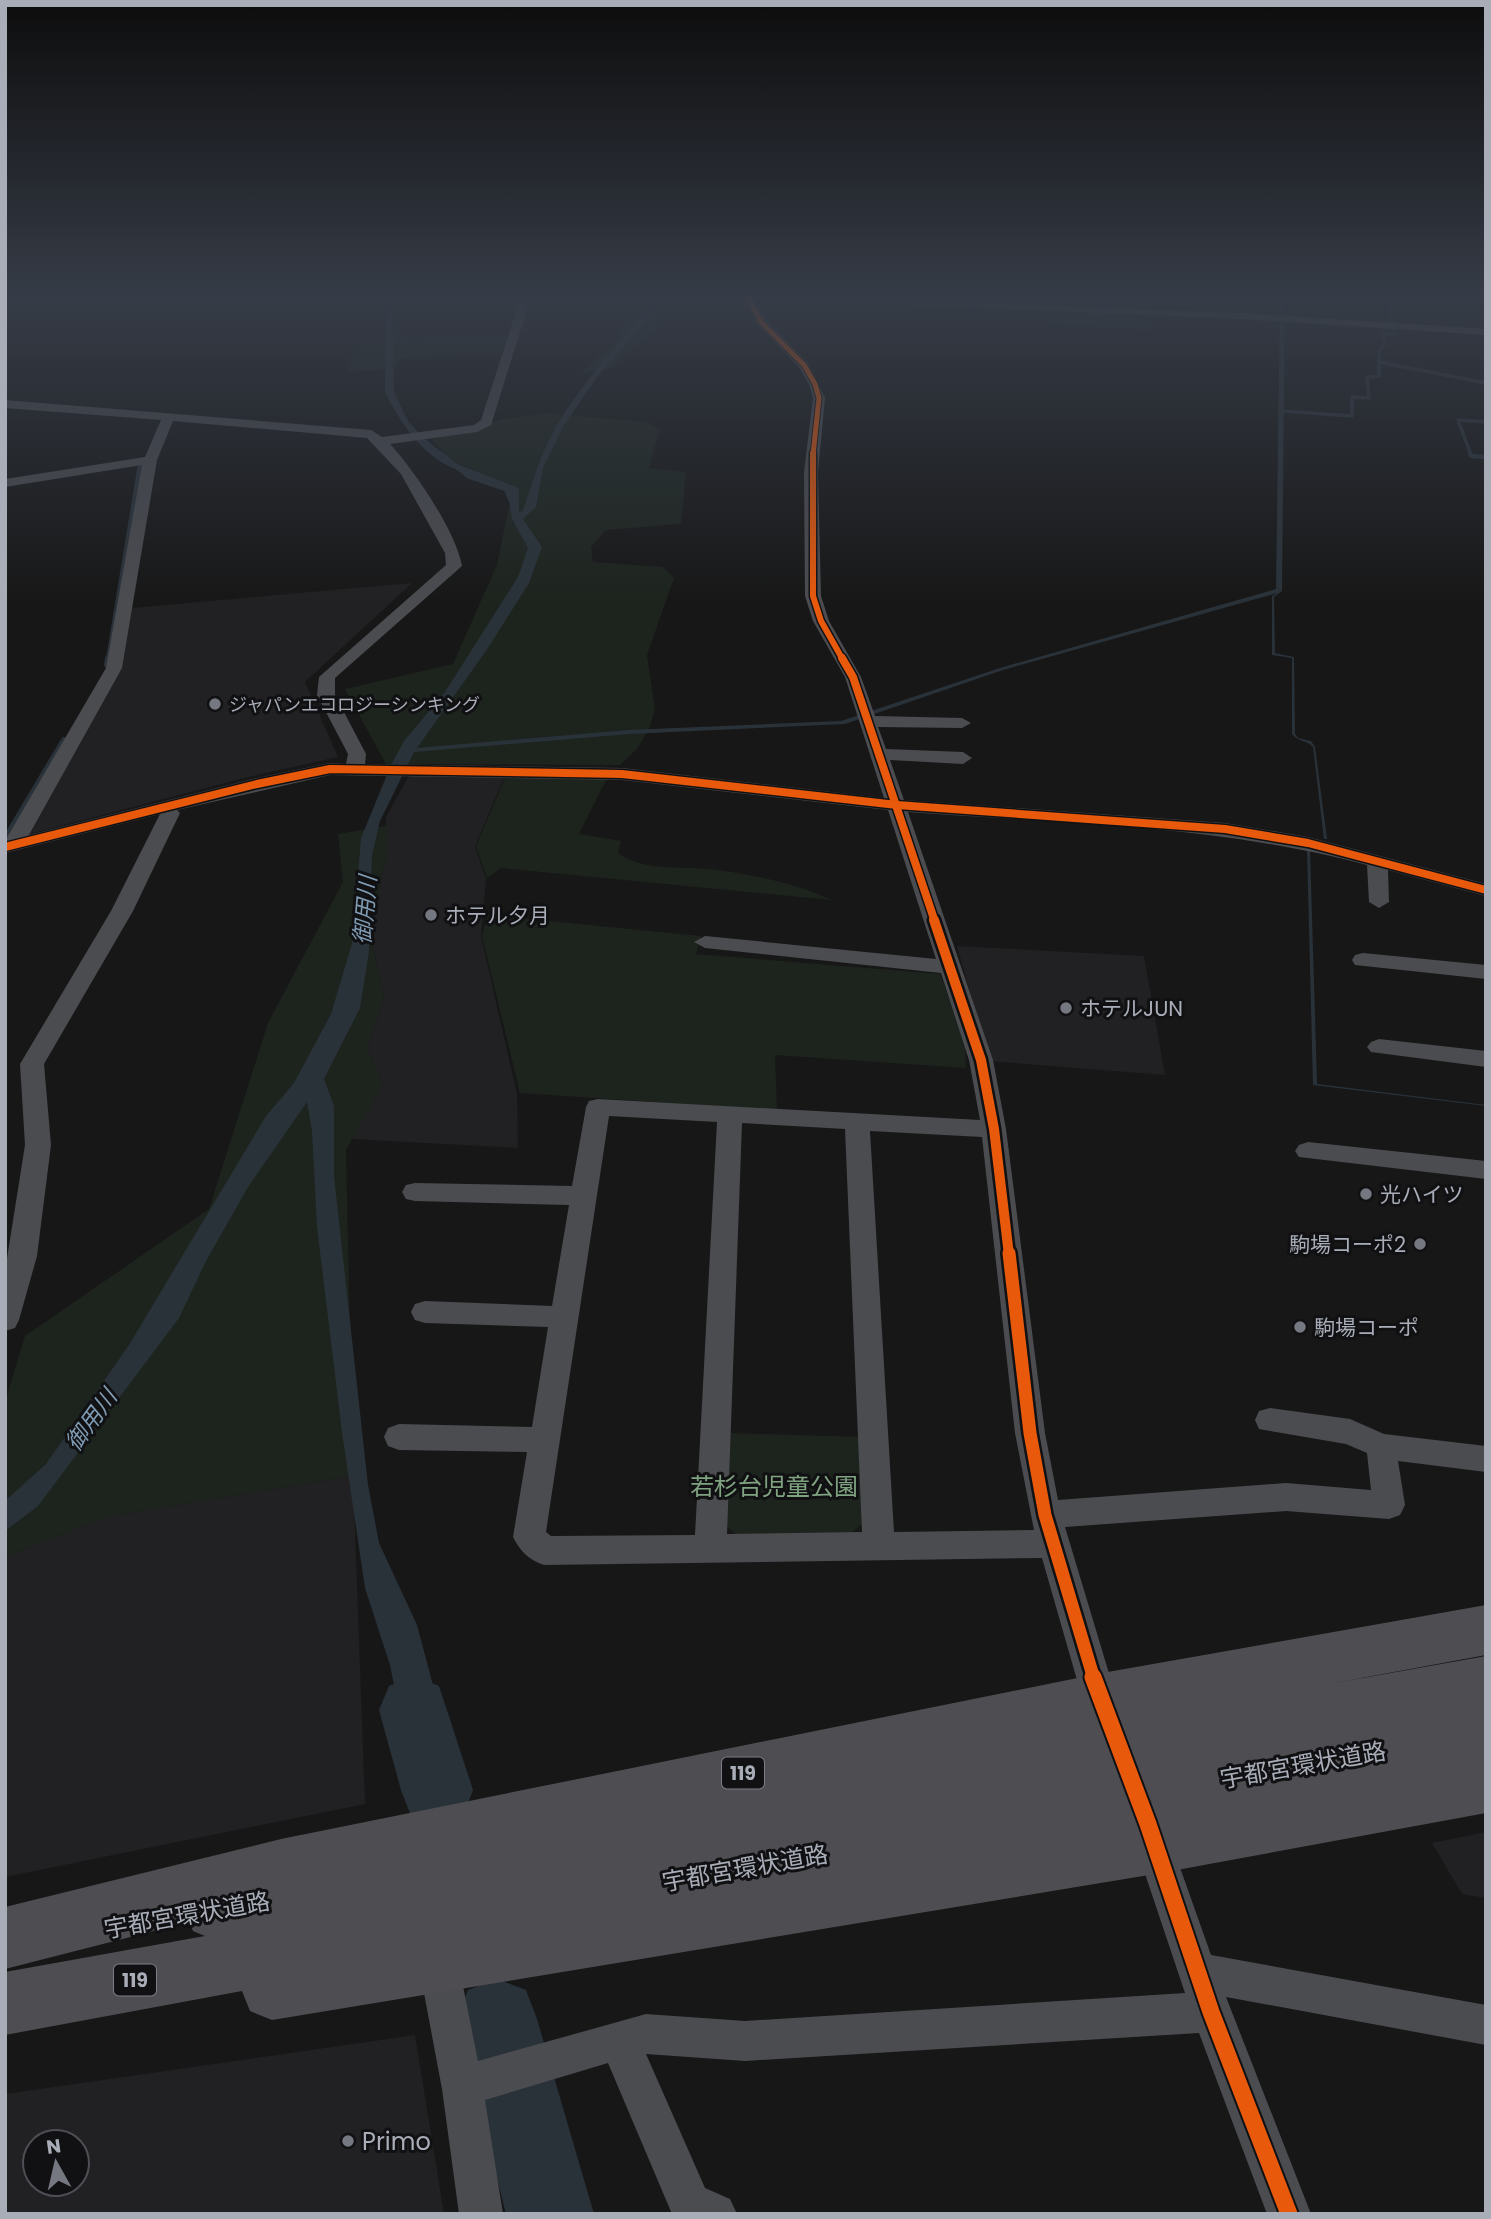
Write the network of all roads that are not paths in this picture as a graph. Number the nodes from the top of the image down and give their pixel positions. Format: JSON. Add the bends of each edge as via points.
{"nodes":[{"id":1,"x":495,"y":397,"type":"edge"},
{"id":2,"x":819,"y":397,"type":"edge"},
{"id":3,"x":5,"y":404,"type":"edge"},
{"id":4,"x":168,"y":418,"type":"junction"},
{"id":5,"x":382,"y":441,"type":"junction"},
{"id":6,"x":150,"y":460,"type":"junction"},
{"id":7,"x":5,"y":483,"type":"edge"},
{"id":8,"x":868,"y":721,"type":"junction"},
{"id":9,"x":962,"y":723,"type":"dead end"},
{"id":10,"x":880,"y":754,"type":"junction"},
{"id":11,"x":963,"y":758,"type":"dead end"},
{"id":12,"x":355,"y":768,"type":"junction"},
{"id":13,"x":897,"y":805,"type":"junction"},
{"id":14,"x":166,"y":807,"type":"junction"},
{"id":15,"x":10,"y":845,"type":"edge"},
{"id":16,"x":1377,"y":861,"type":"junction"},
{"id":17,"x":1486,"y":890,"type":"edge"},
{"id":18,"x":1379,"y":902,"type":"dead end"},
{"id":19,"x":705,"y":942,"type":"dead end"},
{"id":20,"x":1363,"y":960,"type":"dead end"},
{"id":21,"x":952,"y":967,"type":"junction"},
{"id":22,"x":1486,"y":972,"type":"edge"},
{"id":23,"x":1379,"y":1048,"type":"dead end"},
{"id":24,"x":1486,"y":1059,"type":"edge"},
{"id":25,"x":730,"y":1113,"type":"junction"},
{"id":26,"x":857,"y":1120,"type":"junction"},
{"id":27,"x":994,"y":1129,"type":"junction"},
{"id":28,"x":1308,"y":1151,"type":"dead end"},
{"id":29,"x":1486,"y":1170,"type":"edge"},
{"id":30,"x":415,"y":1192,"type":"dead end"},
{"id":31,"x":584,"y":1196,"type":"junction"},
{"id":32,"x":425,"y":1312,"type":"dead end"},
{"id":33,"x":564,"y":1317,"type":"junction"},
{"id":34,"x":5,"y":1320,"type":"edge"},
{"id":35,"x":1270,"y":1420,"type":"dead end"},
{"id":36,"x":399,"y":1437,"type":"dead end"},
{"id":37,"x":544,"y":1440,"type":"junction"},
{"id":38,"x":1381,"y":1446,"type":"junction"},
{"id":39,"x":1486,"y":1459,"type":"edge"},
{"id":40,"x":1050,"y":1530,"type":"junction"},
{"id":41,"x":879,"y":1546,"type":"junction"},
{"id":42,"x":710,"y":1549,"type":"junction"},
{"id":43,"x":1486,"y":1630,"type":"edge"},
{"id":44,"x":1486,"y":1682,"type":"edge"},
{"id":45,"x":1108,"y":1714,"type":"junction"},
{"id":46,"x":1486,"y":1732,"type":"edge"},
{"id":47,"x":1486,"y":1784,"type":"edge"},
{"id":48,"x":1151,"y":1835,"type":"junction"},
{"id":49,"x":5,"y":1938,"type":"edge"},
{"id":50,"x":5,"y":1947,"type":"edge"},
{"id":51,"x":266,"y":1956,"type":"junction"},
{"id":52,"x":438,"y":1961,"type":"junction"},
{"id":53,"x":1198,"y":1972,"type":"junction"},
{"id":54,"x":5,"y":2004,"type":"edge"},
{"id":55,"x":1211,"y":2012,"type":"junction"},
{"id":56,"x":1486,"y":2025,"type":"edge"},
{"id":57,"x":619,"y":2040,"type":"junction"},
{"id":58,"x":474,"y":2084,"type":"junction"},
{"id":59,"x":700,"y":2210,"type":"edge"},
{"id":60,"x":481,"y":2214,"type":"edge"},
{"id":61,"x":1289,"y":2214,"type":"edge"}],
"edges":[{"from":1,"to":5,"type":"street","via":[[487,422],[477,428]]},
{"from":2,"to":8,"type":"street","via":[[811,472],[813,596],[821,621],[853,677]]},
{"from":3,"to":4,"type":"street"},
{"from":4,"to":5,"type":"street","via":[[371,434]]},
{"from":4,"to":6,"type":"street"},
{"from":5,"to":12,"type":"street","via":[[406,471],[452,553],[454,566],[327,677],[326,695],[357,754]]},
{"from":6,"to":7,"type":"street"},
{"from":6,"to":15,"type":"street","via":[[114,668]]},
{"from":8,"to":9,"type":"street"},
{"from":8,"to":10,"type":"street"},
{"from":10,"to":11,"type":"street"},
{"from":10,"to":13,"type":"street"},
{"from":12,"to":13,"type":"street","via":[[622,774]]},
{"from":12,"to":14,"type":"street","via":[[257,784]]},
{"from":13,"to":16,"type":"street","via":[[1225,829]]},
{"from":13,"to":21,"type":"street"},
{"from":14,"to":15,"type":"street"},
{"from":14,"to":34,"type":"street","via":[[170,813],[122,911],[32,1064],[38,1145],[23,1256]]},
{"from":16,"to":17,"type":"street"},
{"from":16,"to":18,"type":"street"},
{"from":19,"to":21,"type":"street"},
{"from":20,"to":22,"type":"street"},
{"from":21,"to":27,"type":"street","via":[[981,1060]]},
{"from":23,"to":24,"type":"street"},
{"from":25,"to":26,"type":"street"},
{"from":25,"to":31,"type":"street","via":[[598,1107]]},
{"from":25,"to":42,"type":"street"},
{"from":26,"to":27,"type":"street"},
{"from":26,"to":41,"type":"street"},
{"from":27,"to":40,"type":"street","via":[[1030,1433]]},
{"from":28,"to":29,"type":"street"},
{"from":30,"to":31,"type":"street"},
{"from":31,"to":33,"type":"street"},
{"from":32,"to":33,"type":"street"},
{"from":33,"to":37,"type":"street"},
{"from":35,"to":38,"type":"street","via":[[1350,1432]]},
{"from":36,"to":37,"type":"street"},
{"from":37,"to":42,"type":"street","via":[[529,1537],[544,1550]]},
{"from":38,"to":39,"type":"street"},
{"from":38,"to":40,"type":"street","via":[[1390,1505],[1286,1497]]},
{"from":40,"to":41,"type":"street"},
{"from":40,"to":45,"type":"street"},
{"from":41,"to":42,"type":"street"},
{"from":43,"to":45,"type":"highway","number":"119"},
{"from":44,"to":50,"type":"highway","name":"宇都宮環状道路","number":"119"},
{"from":45,"to":49,"type":"highway","number":"119","via":[[281,1869]]},
{"from":46,"to":51,"type":"highway","name":"宇都宮環状道路","number":"119"},
{"from":47,"to":48,"type":"highway"},
{"from":48,"to":52,"type":"highway"},
{"from":48,"to":53,"type":"street"},
{"from":51,"to":52,"type":"highway","via":[[272,1989]]},
{"from":51,"to":54,"type":"highway","name":"宇都宮環状道路","number":"119"},
{"from":52,"to":58,"type":"street"},
{"from":53,"to":55,"type":"street"},
{"from":53,"to":56,"type":"street"},
{"from":55,"to":57,"type":"street","via":[[746,2041],[646,2034]]},
{"from":55,"to":61,"type":"street"},
{"from":57,"to":58,"type":"street"},
{"from":57,"to":59,"type":"street"},
{"from":58,"to":60,"type":"street"}]}
